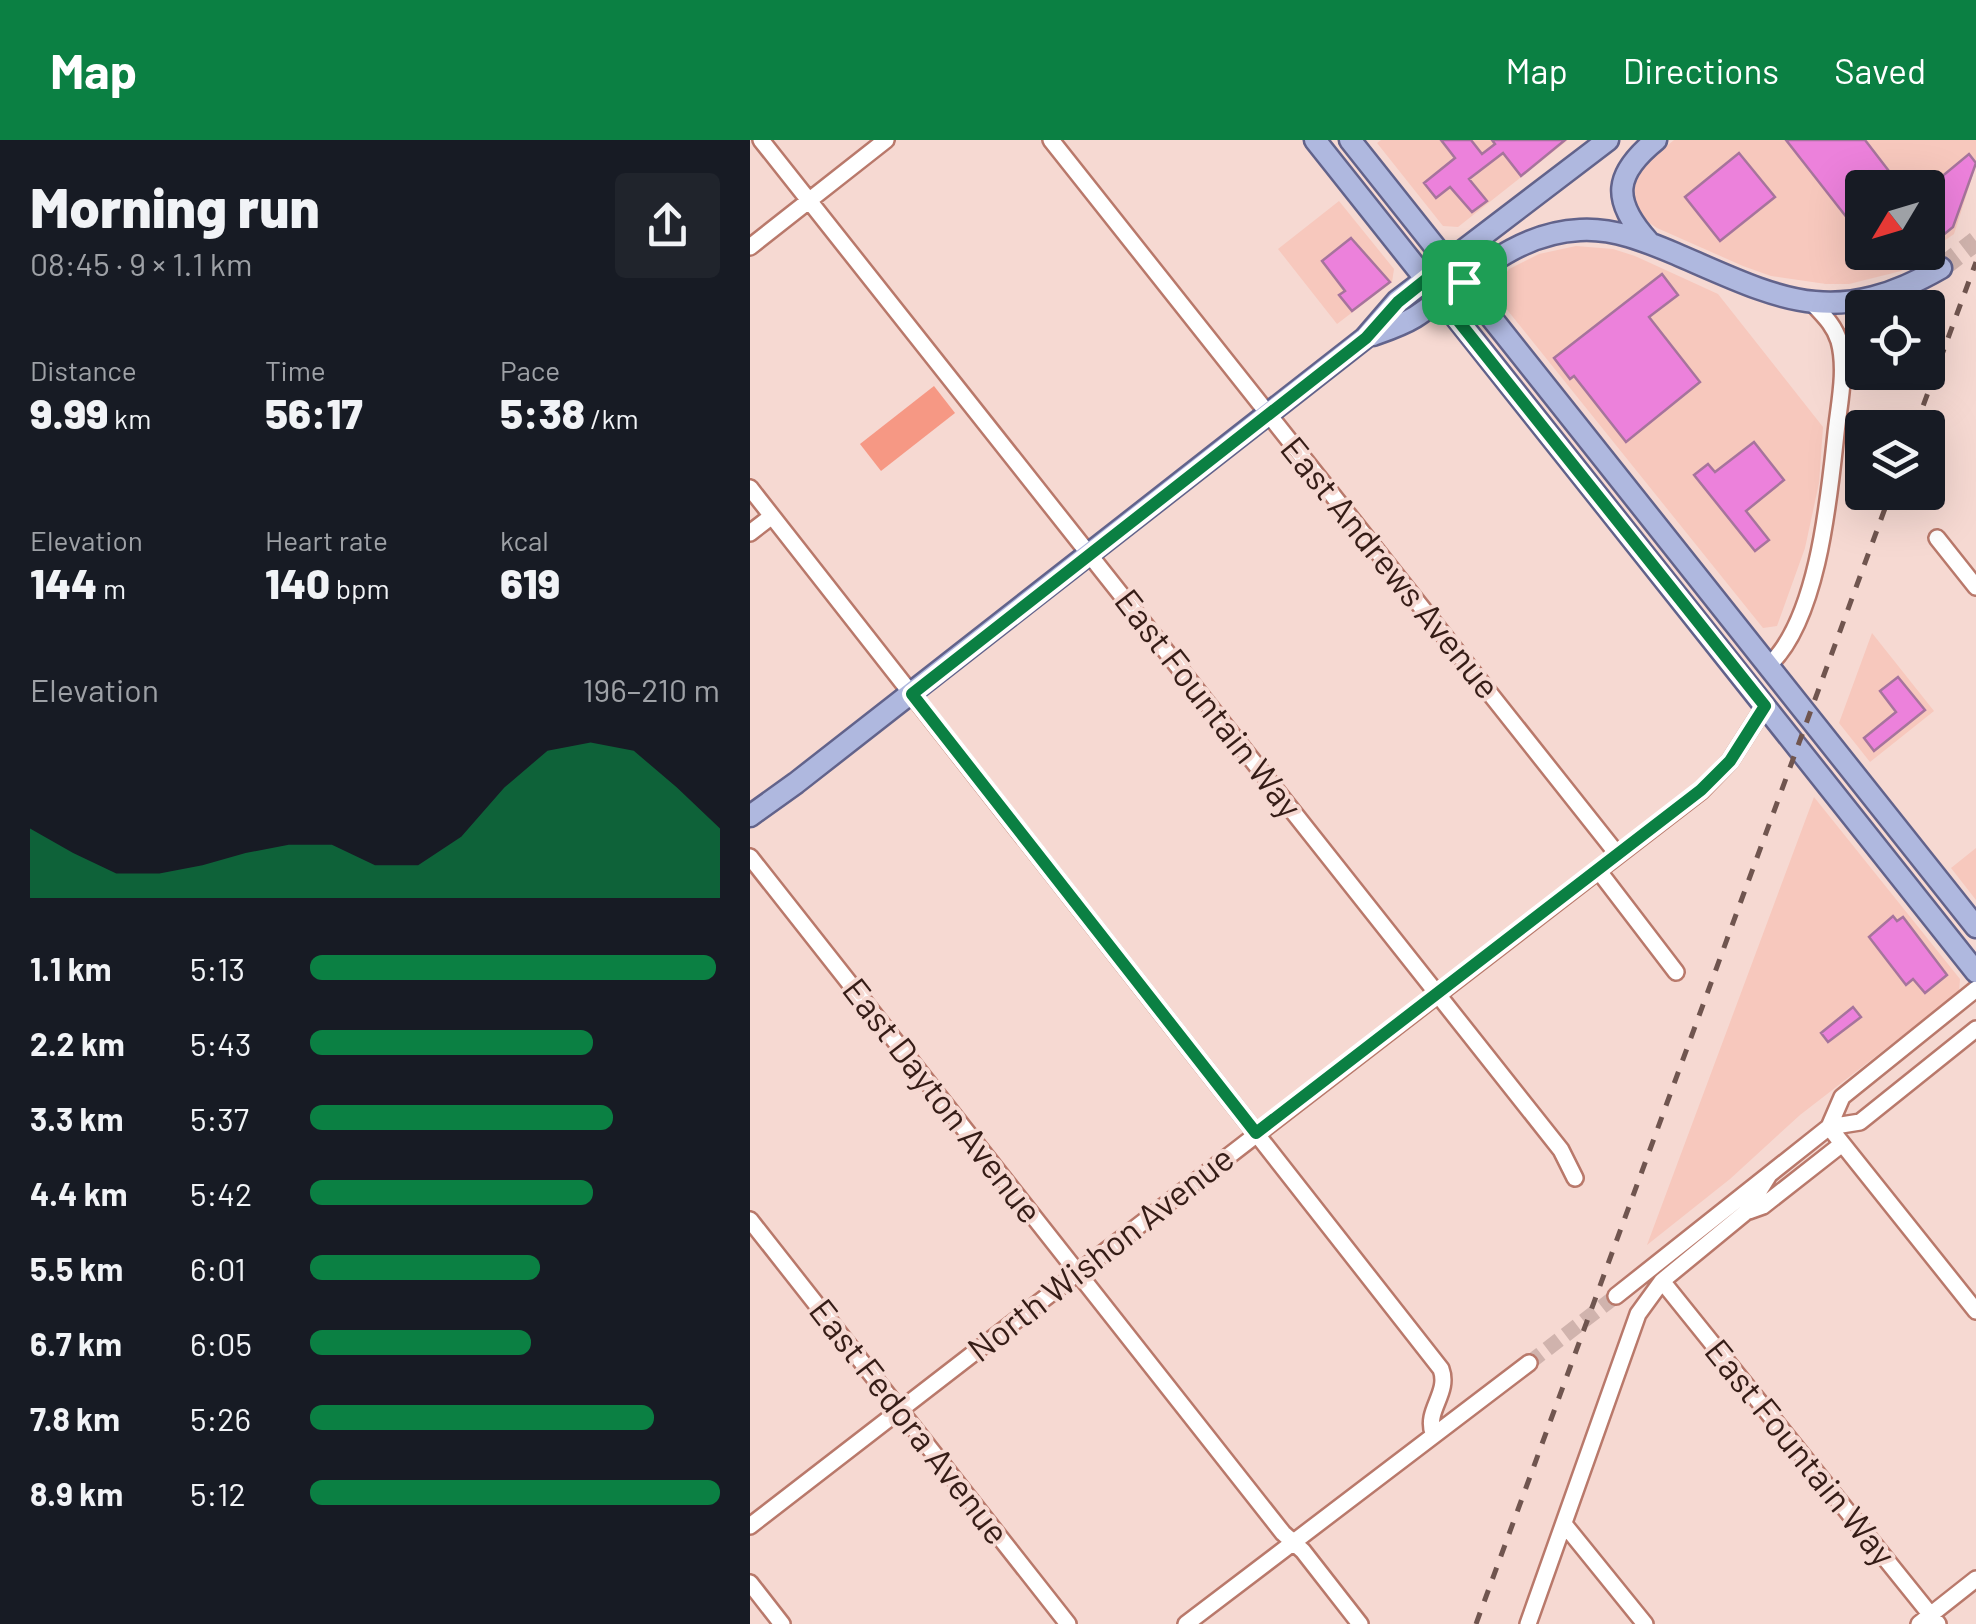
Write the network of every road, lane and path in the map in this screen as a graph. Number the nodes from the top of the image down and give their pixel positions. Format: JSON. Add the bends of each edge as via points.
{"nodes":[{"id":1,"x":761,"y":140,"type":"edge"},
{"id":2,"x":886,"y":140,"type":"edge"},
{"id":3,"x":1051,"y":140,"type":"edge"},
{"id":4,"x":1315,"y":140,"type":"edge"},
{"id":5,"x":1350,"y":140,"type":"edge"},
{"id":6,"x":1608,"y":140,"type":"edge"},
{"id":7,"x":1656,"y":140,"type":"edge"},
{"id":8,"x":809,"y":200,"type":"junction"},
{"id":9,"x":1650,"y":243,"type":"junction"},
{"id":10,"x":750,"y":247,"type":"edge"},
{"id":11,"x":1448,"y":262,"type":"junction"},
{"id":12,"x":1938,"y":270,"type":"tunnel mouth"},
{"id":13,"x":1426,"y":279,"type":"junction"},
{"id":14,"x":1464,"y":282,"type":"junction"},
{"id":15,"x":1896,"y":290,"type":"edge"},
{"id":16,"x":1441,"y":299,"type":"junction"},
{"id":17,"x":1845,"y":303,"type":"edge"},
{"id":18,"x":1812,"y":304,"type":"junction"},
{"id":19,"x":1366,"y":338,"type":"junction"},
{"id":20,"x":1845,"y":375,"type":"edge"},
{"id":21,"x":1841,"y":390,"type":"junction"},
{"id":22,"x":1267,"y":414,"type":"junction"},
{"id":23,"x":750,"y":488,"type":"edge"},
{"id":24,"x":772,"y":516,"type":"junction"},
{"id":25,"x":750,"y":533,"type":"edge"},
{"id":26,"x":1937,"y":538,"type":"dead end"},
{"id":27,"x":1089,"y":554,"type":"junction"},
{"id":28,"x":1976,"y":587,"type":"edge"},
{"id":29,"x":1768,"y":666,"type":"junction"},
{"id":30,"x":912,"y":694,"type":"junction"},
{"id":31,"x":1765,"y":706,"type":"junction"},
{"id":32,"x":750,"y":816,"type":"edge"},
{"id":33,"x":1618,"y":855,"type":"junction"},
{"id":34,"x":751,"y":862,"type":"edge"},
{"id":35,"x":1598,"y":870,"type":"junction"},
{"id":36,"x":1976,"y":927,"type":"edge"},
{"id":37,"x":1676,"y":972,"type":"dead end"},
{"id":38,"x":1976,"y":972,"type":"edge"},
{"id":39,"x":1976,"y":989,"type":"edge"},
{"id":40,"x":1437,"y":992,"type":"junction"},
{"id":41,"x":1976,"y":1029,"type":"edge"},
{"id":42,"x":1829,"y":1127,"type":"junction"},
{"id":43,"x":1256,"y":1133,"type":"junction"},
{"id":44,"x":1842,"y":1144,"type":"junction"},
{"id":45,"x":1769,"y":1175,"type":"junction"},
{"id":46,"x":1574,"y":1178,"type":"dead end"},
{"id":47,"x":1746,"y":1212,"type":"junction"},
{"id":48,"x":750,"y":1220,"type":"edge"},
{"id":49,"x":1078,"y":1272,"type":"junction"},
{"id":50,"x":1662,"y":1281,"type":"junction"},
{"id":51,"x":1616,"y":1296,"type":"tunnel mouth"},
{"id":52,"x":1976,"y":1311,"type":"edge"},
{"id":53,"x":1529,"y":1362,"type":"tunnel mouth"},
{"id":54,"x":899,"y":1410,"type":"junction"},
{"id":55,"x":1433,"y":1434,"type":"junction"},
{"id":56,"x":1564,"y":1524,"type":"junction"},
{"id":57,"x":750,"y":1526,"type":"edge"},
{"id":58,"x":1292,"y":1542,"type":"junction"},
{"id":59,"x":1976,"y":1579,"type":"edge"},
{"id":60,"x":750,"y":1583,"type":"edge"},
{"id":61,"x":1929,"y":1621,"type":"edge"},
{"id":62,"x":782,"y":1624,"type":"edge"},
{"id":63,"x":1068,"y":1624,"type":"edge"},
{"id":64,"x":1186,"y":1624,"type":"edge"},
{"id":65,"x":1360,"y":1624,"type":"edge"},
{"id":66,"x":1528,"y":1624,"type":"edge"},
{"id":67,"x":1645,"y":1624,"type":"edge"}],
"edges":[{"from":1,"to":8,"type":"street","name":"East Fountain Way"},
{"from":2,"to":8,"type":"street"},
{"from":3,"to":22,"type":"street","name":"East Andrews Avenue"},
{"from":4,"to":13,"type":"main road"},
{"from":5,"to":11,"type":"main road"},
{"from":6,"to":11,"type":"main road"},
{"from":7,"to":9,"type":"main road","via":[[1634,158],[1621,189],[1629,216]]},
{"from":8,"to":10,"type":"street"},
{"from":8,"to":27,"type":"street","name":"East Fountain Way"},
{"from":9,"to":14,"type":"main road","via":[[1596,230],[1554,233],[1509,250]]},
{"from":9,"to":18,"type":"main road","via":[[1771,295]]},
{"from":11,"to":13,"type":"main road"},
{"from":11,"to":14,"type":"main road"},
{"from":12,"to":15,"type":"main road"},
{"from":13,"to":16,"type":"main road"},
{"from":13,"to":19,"type":"main road"},
{"from":14,"to":16,"type":"main road"},
{"from":14,"to":29,"type":"main road"},
{"from":16,"to":19,"type":"main road"},
{"from":16,"to":31,"type":"main road"},
{"from":17,"to":18,"type":"main road"},
{"from":18,"to":21,"type":"street","via":[[1838,338]]},
{"from":19,"to":22,"type":"main road"},
{"from":20,"to":21,"type":"street"},
{"from":21,"to":29,"type":"street","via":[[1818,559],[1792,637]]},
{"from":22,"to":27,"type":"main road"},
{"from":22,"to":33,"type":"street","name":"East Andrews Avenue"},
{"from":23,"to":24,"type":"street"},
{"from":24,"to":25,"type":"street"},
{"from":24,"to":30,"type":"street"},
{"from":26,"to":28,"type":"street"},
{"from":27,"to":30,"type":"main road"},
{"from":27,"to":40,"type":"street","name":"East Fountain Way"},
{"from":29,"to":36,"type":"main road"},
{"from":30,"to":32,"type":"main road"},
{"from":30,"to":43,"type":"street"},
{"from":31,"to":33,"type":"street","name":"North Wishon Avenue","via":[[1730,761]]},
{"from":31,"to":38,"type":"main road"},
{"from":33,"to":35,"type":"street","name":"North Wishon Avenue"},
{"from":34,"to":49,"type":"street","name":"East Dayton Avenue"},
{"from":35,"to":37,"type":"street"},
{"from":35,"to":40,"type":"street","name":"North Wishon Avenue"},
{"from":39,"to":42,"type":"street","via":[[1842,1097]]},
{"from":40,"to":43,"type":"street","name":"North Wishon Avenue"},
{"from":40,"to":46,"type":"street","name":"East Fountain Way","via":[[1561,1150]]},
{"from":41,"to":42,"type":"street","via":[[1860,1122]]},
{"from":42,"to":44,"type":"street"},
{"from":42,"to":45,"type":"street"},
{"from":43,"to":49,"type":"street","name":"North Wishon Avenue"},
{"from":43,"to":55,"type":"street","via":[[1440,1369],[1444,1380],[1430,1416]]},
{"from":44,"to":47,"type":"street"},
{"from":44,"to":52,"type":"street"},
{"from":45,"to":47,"type":"street"},
{"from":45,"to":51,"type":"street"},
{"from":47,"to":50,"type":"street"},
{"from":48,"to":54,"type":"street","name":"East Fedora Avenue"},
{"from":49,"to":54,"type":"street","name":"North Wishon Avenue"},
{"from":49,"to":58,"type":"street","name":"East Dayton Avenue"},
{"from":50,"to":56,"type":"street","via":[[1638,1314]]},
{"from":50,"to":61,"type":"street","name":"East Fountain Way"},
{"from":53,"to":55,"type":"street"},
{"from":54,"to":57,"type":"street","name":"North Wishon Avenue"},
{"from":54,"to":63,"type":"street","name":"East Fedora Avenue"},
{"from":55,"to":58,"type":"street"},
{"from":56,"to":66,"type":"street"},
{"from":56,"to":67,"type":"street"},
{"from":58,"to":64,"type":"street"},
{"from":58,"to":65,"type":"street","name":"East Dayton Avenue"},
{"from":59,"to":61,"type":"street"},
{"from":60,"to":62,"type":"street"}]}
